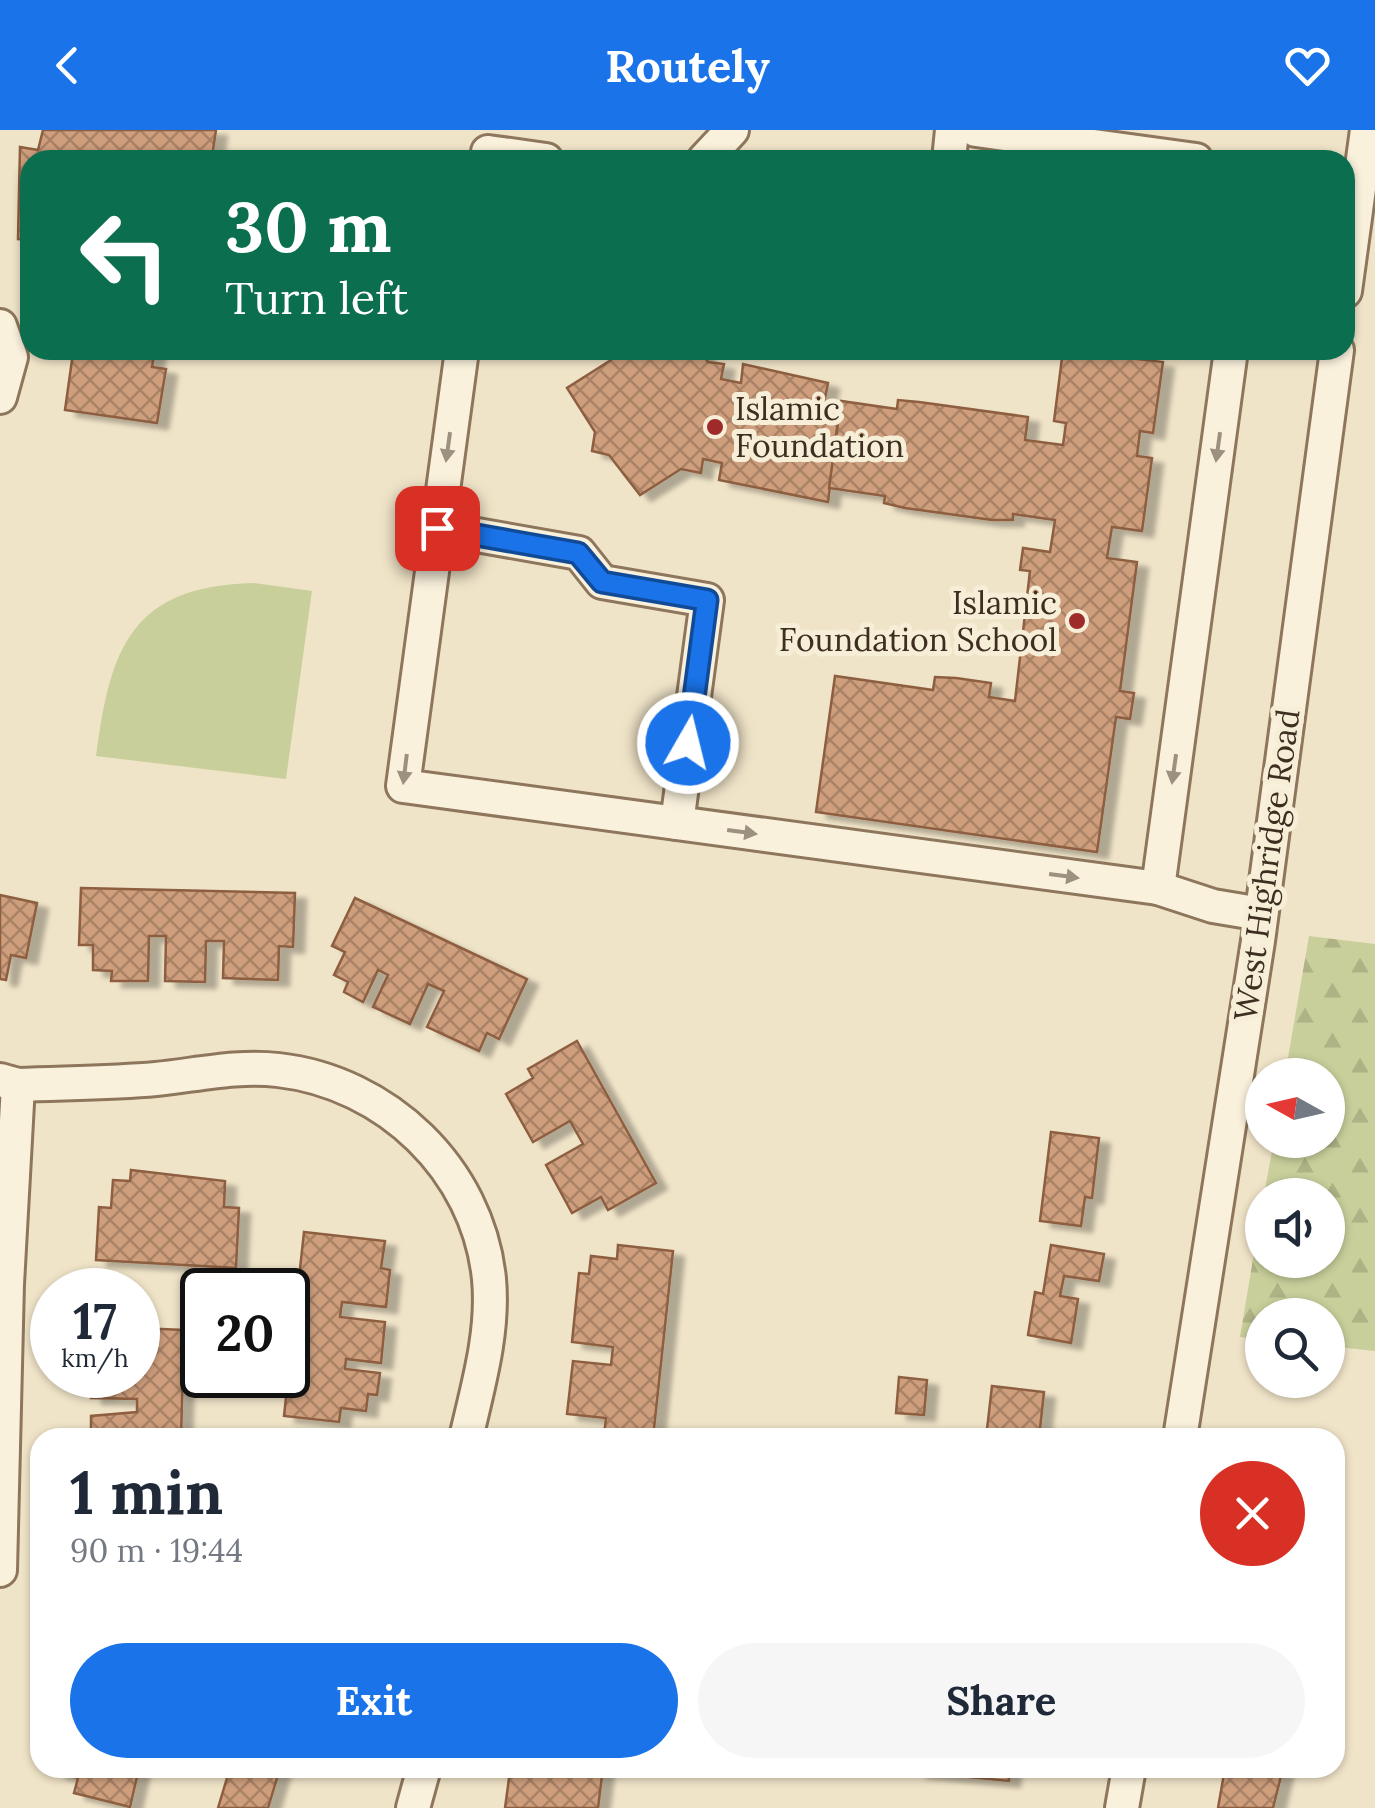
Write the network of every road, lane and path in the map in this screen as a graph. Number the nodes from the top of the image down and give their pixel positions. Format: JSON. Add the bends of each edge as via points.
{"nodes":[{"id":1,"x":732,"y":130,"type":"edge"},
{"id":2,"x":976,"y":130,"type":"edge"},
{"id":3,"x":1367,"y":130,"type":"edge"},
{"id":4,"x":713,"y":150,"type":"edge"},
{"id":5,"x":1123,"y":150,"type":"edge"},
{"id":6,"x":1355,"y":171,"type":"edge"},
{"id":7,"x":0,"y":326,"type":"edge"},
{"id":8,"x":461,"y":360,"type":"edge"},
{"id":9,"x":1230,"y":360,"type":"edge"},
{"id":10,"x":1336,"y":360,"type":"edge"},
{"id":11,"x":0,"y":398,"type":"edge"},
{"id":12,"x":437,"y":528,"type":"junction"},
{"id":13,"x":677,"y":823,"type":"junction"},
{"id":14,"x":1158,"y":888,"type":"junction"},
{"id":15,"x":1261,"y":914,"type":"junction"},
{"id":16,"x":9,"y":1082,"type":"edge"},
{"id":17,"x":468,"y":1428,"type":"edge"},
{"id":18,"x":1182,"y":1428,"type":"edge"},
{"id":19,"x":0,"y":1570,"type":"edge"},
{"id":20,"x":421,"y":1778,"type":"edge"},
{"id":21,"x":1127,"y":1778,"type":"edge"},
{"id":22,"x":413,"y":1808,"type":"edge"},
{"id":23,"x":1122,"y":1808,"type":"edge"}],
"edges":[{"from":1,"to":4,"type":"street"},
{"from":2,"to":5,"type":"street"},
{"from":3,"to":6,"type":"street"},
{"from":7,"to":11,"type":"street","via":[[11,357]]},
{"from":8,"to":12,"type":"street","one_way":true},
{"from":9,"to":14,"type":"street","one_way":true},
{"from":10,"to":15,"type":"street","name":"West Highridge Road"},
{"from":12,"to":13,"type":"street","via":[[578,553],[602,582],[707,600]]},
{"from":12,"to":13,"type":"street","one_way":true,"via":[[402,786]]},
{"from":13,"to":14,"type":"street","one_way":true},
{"from":14,"to":15,"type":"street"},
{"from":15,"to":18,"type":"street","name":"West Highridge Road"},
{"from":16,"to":17,"type":"street","via":[[274,1069],[329,1080],[385,1109],[440,1156],[485,1255],[490,1320]]},
{"from":16,"to":19,"type":"street"},
{"from":20,"to":22,"type":"street"},
{"from":21,"to":23,"type":"street"}]}
